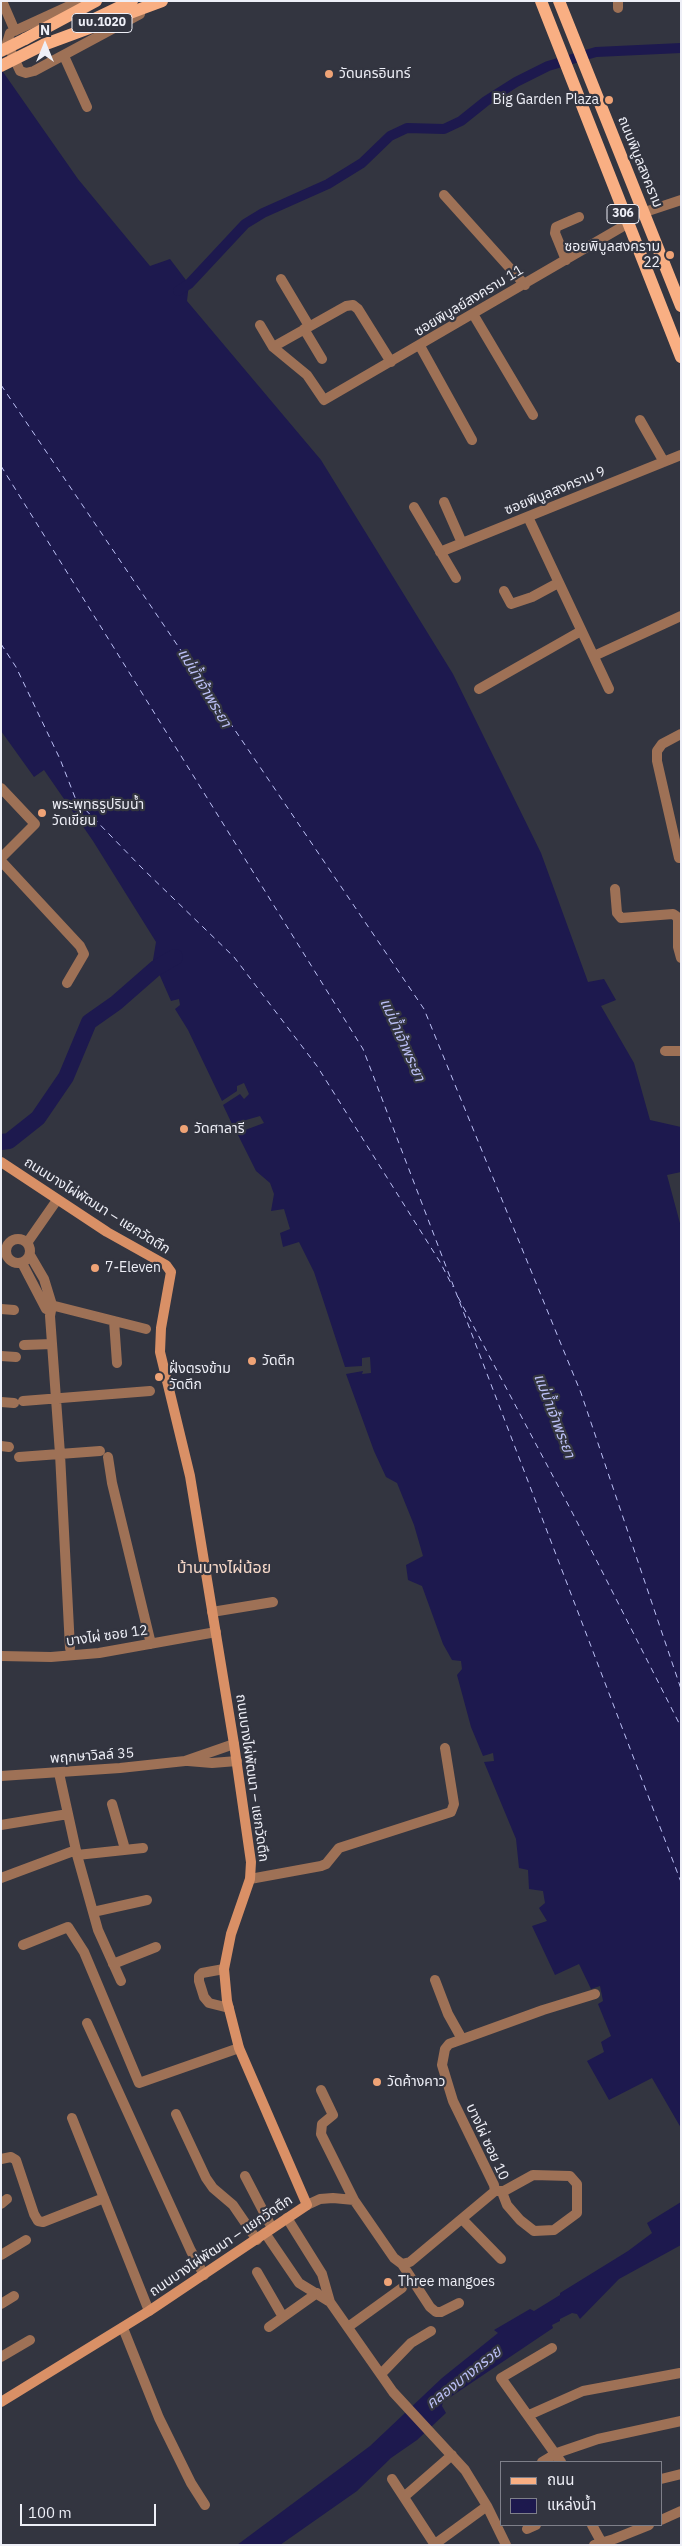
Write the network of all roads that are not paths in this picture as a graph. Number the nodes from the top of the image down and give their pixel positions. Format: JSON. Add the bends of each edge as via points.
{"nodes":[{"id":1,"x":2,"y":1,"type":"edge"},
{"id":2,"x":81,"y":1,"type":"edge"},
{"id":3,"x":96,"y":1,"type":"edge"},
{"id":4,"x":132,"y":1,"type":"edge"},
{"id":5,"x":541,"y":1,"type":"edge"},
{"id":6,"x":559,"y":1,"type":"edge"},
{"id":7,"x":159,"y":2,"type":"edge"},
{"id":8,"x":20,"y":35,"type":"junction"},
{"id":9,"x":42,"y":45,"type":"junction"},
{"id":10,"x":1,"y":51,"type":"edge"},
{"id":11,"x":64,"y":56,"type":"junction"},
{"id":12,"x":1,"y":66,"type":"edge"},
{"id":13,"x":87,"y":107,"type":"dead end"},
{"id":14,"x":444,"y":195,"type":"dead end"},
{"id":15,"x":681,"y":200,"type":"edge"},
{"id":16,"x":645,"y":212,"type":"junction"},
{"id":17,"x":579,"y":217,"type":"dead end"},
{"id":18,"x":627,"y":224,"type":"junction"},
{"id":19,"x":566,"y":260,"type":"junction"},
{"id":20,"x":281,"y":279,"type":"dead end"},
{"id":21,"x":525,"y":285,"type":"junction"},
{"id":22,"x":681,"y":306,"type":"edge"},
{"id":23,"x":473,"y":314,"type":"junction"},
{"id":24,"x":260,"y":325,"type":"dead end"},
{"id":25,"x":307,"y":327,"type":"junction"},
{"id":26,"x":420,"y":346,"type":"junction"},
{"id":27,"x":273,"y":347,"type":"junction"},
{"id":28,"x":681,"y":357,"type":"edge"},
{"id":29,"x":322,"y":359,"type":"dead end"},
{"id":30,"x":391,"y":362,"type":"junction"},
{"id":31,"x":533,"y":415,"type":"dead end"},
{"id":32,"x":640,"y":420,"type":"dead end"},
{"id":33,"x":472,"y":440,"type":"dead end"},
{"id":34,"x":681,"y":455,"type":"edge"},
{"id":35,"x":664,"y":462,"type":"junction"},
{"id":36,"x":444,"y":502,"type":"dead end"},
{"id":37,"x":414,"y":507,"type":"dead end"},
{"id":38,"x":528,"y":518,"type":"junction"},
{"id":39,"x":462,"y":543,"type":"junction"},
{"id":40,"x":440,"y":552,"type":"junction"},
{"id":41,"x":456,"y":578,"type":"dead end"},
{"id":42,"x":558,"y":583,"type":"junction"},
{"id":43,"x":504,"y":591,"type":"dead end"},
{"id":44,"x":681,"y":616,"type":"edge"},
{"id":45,"x":581,"y":630,"type":"junction"},
{"id":46,"x":594,"y":656,"type":"junction"},
{"id":47,"x":479,"y":688,"type":"dead end"},
{"id":48,"x":609,"y":689,"type":"dead end"},
{"id":49,"x":681,"y":734,"type":"edge"},
{"id":50,"x":1,"y":788,"type":"edge"},
{"id":51,"x":1,"y":858,"type":"edge"},
{"id":52,"x":678,"y":858,"type":"dead end"},
{"id":53,"x":615,"y":889,"type":"dead end"},
{"id":54,"x":681,"y":958,"type":"edge"},
{"id":55,"x":67,"y":983,"type":"dead end"},
{"id":56,"x":665,"y":1051,"type":"dead end"},
{"id":57,"x":681,"y":1051,"type":"edge"},
{"id":58,"x":1,"y":1162,"type":"edge"},
{"id":59,"x":57,"y":1200,"type":"junction"},
{"id":60,"x":27,"y":1243,"type":"junction"},
{"id":61,"x":5,"y":1244,"type":"edge"},
{"id":62,"x":30,"y":1255,"type":"junction"},
{"id":63,"x":4,"y":1258,"type":"edge"},
{"id":64,"x":22,"y":1263,"type":"junction"},
{"id":65,"x":47,"y":1304,"type":"junction"},
{"id":66,"x":1,"y":1309,"type":"edge"},
{"id":67,"x":14,"y":1310,"type":"dead end"},
{"id":68,"x":114,"y":1321,"type":"junction"},
{"id":69,"x":146,"y":1329,"type":"dead end"},
{"id":70,"x":52,"y":1344,"type":"junction"},
{"id":71,"x":24,"y":1345,"type":"dead end"},
{"id":72,"x":1,"y":1356,"type":"edge"},
{"id":73,"x":16,"y":1358,"type":"dead end"},
{"id":74,"x":116,"y":1363,"type":"dead end"},
{"id":75,"x":150,"y":1391,"type":"dead end"},
{"id":76,"x":56,"y":1400,"type":"junction"},
{"id":77,"x":1,"y":1402,"type":"edge"},
{"id":78,"x":60,"y":1454,"type":"junction"},
{"id":79,"x":19,"y":1457,"type":"dead end"},
{"id":80,"x":273,"y":1602,"type":"dead end"},
{"id":81,"x":212,"y":1612,"type":"junction"},
{"id":82,"x":216,"y":1632,"type":"junction"},
{"id":83,"x":151,"y":1644,"type":"junction"},
{"id":84,"x":70,"y":1648,"type":"dead end"},
{"id":85,"x":1,"y":1656,"type":"edge"},
{"id":86,"x":234,"y":1744,"type":"junction"},
{"id":87,"x":445,"y":1748,"type":"dead end"},
{"id":88,"x":185,"y":1761,"type":"junction"},
{"id":89,"x":237,"y":1761,"type":"junction"},
{"id":90,"x":59,"y":1772,"type":"junction"},
{"id":91,"x":1,"y":1776,"type":"edge"},
{"id":92,"x":112,"y":1804,"type":"dead end"},
{"id":93,"x":68,"y":1814,"type":"junction"},
{"id":94,"x":1,"y":1825,"type":"edge"},
{"id":95,"x":144,"y":1848,"type":"dead end"},
{"id":96,"x":124,"y":1850,"type":"junction"},
{"id":97,"x":77,"y":1852,"type":"junction"},
{"id":98,"x":1,"y":1878,"type":"edge"},
{"id":99,"x":250,"y":1879,"type":"junction"},
{"id":100,"x":147,"y":1900,"type":"dead end"},
{"id":101,"x":93,"y":1912,"type":"junction"},
{"id":102,"x":24,"y":1944,"type":"dead end"},
{"id":103,"x":156,"y":1947,"type":"dead end"},
{"id":104,"x":113,"y":1964,"type":"junction"},
{"id":105,"x":224,"y":1969,"type":"junction"},
{"id":106,"x":435,"y":1980,"type":"dead end"},
{"id":107,"x":121,"y":1981,"type":"dead end"},
{"id":108,"x":595,"y":1994,"type":"dead end"},
{"id":109,"x":228,"y":2008,"type":"junction"},
{"id":110,"x":87,"y":2022,"type":"dead end"},
{"id":111,"x":462,"y":2040,"type":"junction"},
{"id":112,"x":239,"y":2048,"type":"junction"},
{"id":113,"x":321,"y":2090,"type":"dead end"},
{"id":114,"x":176,"y":2114,"type":"dead end"},
{"id":115,"x":72,"y":2118,"type":"dead end"},
{"id":116,"x":1,"y":2159,"type":"edge"},
{"id":117,"x":244,"y":2176,"type":"dead end"},
{"id":118,"x":498,"y":2191,"type":"junction"},
{"id":119,"x":104,"y":2198,"type":"junction"},
{"id":120,"x":354,"y":2200,"type":"junction"},
{"id":121,"x":307,"y":2205,"type":"junction"},
{"id":122,"x":287,"y":2218,"type":"junction"},
{"id":123,"x":462,"y":2219,"type":"junction"},
{"id":124,"x":268,"y":2231,"type":"junction"},
{"id":125,"x":26,"y":2240,"type":"dead end"},
{"id":126,"x":257,"y":2240,"type":"junction"},
{"id":127,"x":1,"y":2255,"type":"edge"},
{"id":128,"x":501,"y":2259,"type":"dead end"},
{"id":129,"x":402,"y":2264,"type":"junction"},
{"id":130,"x":257,"y":2272,"type":"dead end"},
{"id":131,"x":204,"y":2275,"type":"junction"},
{"id":132,"x":402,"y":2288,"type":"dead end"},
{"id":133,"x":317,"y":2293,"type":"junction"},
{"id":134,"x":14,"y":2296,"type":"dead end"},
{"id":135,"x":330,"y":2302,"type":"junction"},
{"id":136,"x":459,"y":2303,"type":"dead end"},
{"id":137,"x":1,"y":2304,"type":"edge"},
{"id":138,"x":149,"y":2311,"type":"junction"},
{"id":139,"x":283,"y":2317,"type":"junction"},
{"id":140,"x":348,"y":2327,"type":"junction"},
{"id":141,"x":123,"y":2328,"type":"junction"},
{"id":142,"x":269,"y":2328,"type":"dead end"},
{"id":143,"x":431,"y":2331,"type":"dead end"},
{"id":144,"x":30,"y":2340,"type":"dead end"},
{"id":145,"x":552,"y":2348,"type":"dead end"},
{"id":146,"x":1,"y":2357,"type":"edge"},
{"id":147,"x":680,"y":2373,"type":"edge"},
{"id":148,"x":380,"y":2374,"type":"junction"},
{"id":149,"x":1,"y":2402,"type":"edge"},
{"id":150,"x":529,"y":2415,"type":"junction"},
{"id":151,"x":681,"y":2421,"type":"edge"},
{"id":152,"x":452,"y":2455,"type":"junction"},
{"id":153,"x":559,"y":2458,"type":"edge"},
{"id":154,"x":546,"y":2461,"type":"edge"},
{"id":155,"x":681,"y":2474,"type":"edge"},
{"id":156,"x":392,"y":2479,"type":"dead end"},
{"id":157,"x":662,"y":2479,"type":"edge"},
{"id":158,"x":405,"y":2496,"type":"junction"},
{"id":159,"x":205,"y":2505,"type":"dead end"},
{"id":160,"x":487,"y":2506,"type":"junction"},
{"id":161,"x":681,"y":2512,"type":"edge"},
{"id":162,"x":662,"y":2520,"type":"edge"},
{"id":163,"x":592,"y":2526,"type":"edge"},
{"id":164,"x":646,"y":2526,"type":"edge"},
{"id":165,"x":435,"y":2544,"type":"edge"},
{"id":166,"x":599,"y":2544,"type":"edge"},
{"id":167,"x":506,"y":2545,"type":"edge"}],
"edges":[{"from":1,"to":8,"type":"street"},
{"from":2,"to":8,"type":"main road","number":"นบ.1020"},
{"from":3,"to":8,"type":"main road","number":"นบ.1020"},
{"from":4,"to":9,"type":"main road","number":"นบ.1020","bridge":true},
{"from":5,"to":18,"type":"main road","number":"306"},
{"from":6,"to":16,"type":"main road","name":"ถนนพิบูลสงคราม","number":"306"},
{"from":7,"to":9,"type":"main road","number":"นบ.1020","bridge":true},
{"from":7,"to":11,"type":"street"},
{"from":8,"to":10,"type":"main road","number":"นบ.1020","bridge":true},
{"from":8,"to":11,"type":"street","via":[[10,33],[8,43],[20,71],[34,71]]},
{"from":9,"to":12,"type":"main road","number":"นบ.1020","bridge":true},
{"from":11,"to":13,"type":"street"},
{"from":14,"to":21,"type":"street"},
{"from":15,"to":16,"type":"street"},
{"from":16,"to":22,"type":"main road","name":"ถนนพิบูลสงคราม","number":"306"},
{"from":17,"to":19,"type":"street","via":[[556,227],[555,233]]},
{"from":18,"to":19,"type":"street","name":"ซอยพิบูลย์สงคราม 11"},
{"from":18,"to":28,"type":"main road","number":"306"},
{"from":19,"to":21,"type":"street","name":"ซอยพิบูลย์สงคราม 11"},
{"from":20,"to":25,"type":"street"},
{"from":21,"to":23,"type":"street","name":"ซอยพิบูลย์สงคราม 11"},
{"from":23,"to":26,"type":"street","name":"ซอยพิบูลย์สงคราม 11"},
{"from":23,"to":31,"type":"street"},
{"from":24,"to":27,"type":"street"},
{"from":25,"to":27,"type":"street"},
{"from":25,"to":29,"type":"street"},
{"from":25,"to":30,"type":"street","via":[[353,304]]},
{"from":26,"to":30,"type":"street","name":"ซอยพิบูลย์สงคราม 11"},
{"from":26,"to":33,"type":"street"},
{"from":27,"to":30,"type":"street","name":"ซอยพิบูลย์สงคราม 11","via":[[307,374],[324,400]]},
{"from":32,"to":35,"type":"street"},
{"from":34,"to":35,"type":"street","name":"ซอยพิบูลสงคราม 9"},
{"from":35,"to":38,"type":"street","name":"ซอยพิบูลสงคราม 9"},
{"from":36,"to":39,"type":"street"},
{"from":37,"to":40,"type":"street"},
{"from":38,"to":39,"type":"street","name":"ซอยพิบูลสงคราม 9"},
{"from":38,"to":42,"type":"street"},
{"from":39,"to":40,"type":"street","name":"ซอยพิบูลสงคราม 9"},
{"from":40,"to":41,"type":"street"},
{"from":42,"to":43,"type":"street","via":[[511,604]]},
{"from":42,"to":45,"type":"street"},
{"from":44,"to":46,"type":"street"},
{"from":45,"to":46,"type":"street"},
{"from":45,"to":47,"type":"street"},
{"from":46,"to":48,"type":"street"},
{"from":49,"to":52,"type":"street","via":[[662,744],[657,761]]},
{"from":50,"to":51,"type":"street","via":[[35,824]]},
{"from":51,"to":55,"type":"street","via":[[80,946],[84,954]]},
{"from":53,"to":54,"type":"street","via":[[617,913],[621,918],[676,916]]},
{"from":56,"to":57,"type":"street"},
{"from":58,"to":59,"type":"street","name":"ถนนบางไผ่พัฒนา – แยกวัดตึก"},
{"from":59,"to":60,"type":"street"},
{"from":59,"to":81,"type":"street","name":"ถนนบางไผ่พัฒนา – แยกวัดตึก","via":[[166,1265],[171,1272],[160,1352],[190,1476]]},
{"from":60,"to":61,"type":"street","via":[[18,1239]]},
{"from":60,"to":62,"type":"street"},
{"from":61,"to":63,"type":"street"},
{"from":62,"to":64,"type":"street"},
{"from":62,"to":65,"type":"street","via":[[44,1279]]},
{"from":63,"to":64,"type":"street"},
{"from":64,"to":65,"type":"street"},
{"from":65,"to":68,"type":"street"},
{"from":65,"to":70,"type":"street"},
{"from":66,"to":67,"type":"street"},
{"from":68,"to":69,"type":"street"},
{"from":68,"to":74,"type":"street"},
{"from":70,"to":71,"type":"street"},
{"from":70,"to":76,"type":"street"},
{"from":72,"to":73,"type":"street"},
{"from":75,"to":76,"type":"street"},
{"from":76,"to":77,"type":"street"},
{"from":76,"to":78,"type":"street"},
{"from":78,"to":79,"type":"street"},
{"from":78,"to":83,"type":"street","via":[[104,1454]]},
{"from":78,"to":84,"type":"street"},
{"from":80,"to":81,"type":"street"},
{"from":81,"to":82,"type":"street","name":"ถนนบางไผ่พัฒนา – แยกวัดตึก"},
{"from":82,"to":83,"type":"street","name":"บางไผ่ ซอย 12"},
{"from":82,"to":86,"type":"street","name":"ถนนบางไผ่พัฒนา – แยกวัดตึก"},
{"from":83,"to":85,"type":"street","name":"บางไผ่ ซอย 12","via":[[59,1657]]},
{"from":86,"to":88,"type":"street","name":"พฤกษาวิลล์ 35"},
{"from":86,"to":89,"type":"street","name":"ถนนบางไผ่พัฒนา – แยกวัดตึก"},
{"from":87,"to":99,"type":"street","via":[[454,1804],[451,1812],[339,1848],[321,1866]]},
{"from":88,"to":89,"type":"street","name":"พฤกษาวิลล์ 35"},
{"from":88,"to":90,"type":"street","name":"พฤกษาวิลล์ 35"},
{"from":89,"to":99,"type":"street","name":"ถนนบางไผ่พัฒนา – แยกวัดตึก","via":[[251,1862]]},
{"from":90,"to":91,"type":"street","name":"พฤกษาวิลล์ 35"},
{"from":90,"to":93,"type":"street"},
{"from":92,"to":96,"type":"street"},
{"from":93,"to":94,"type":"street"},
{"from":93,"to":97,"type":"street"},
{"from":95,"to":96,"type":"street"},
{"from":96,"to":97,"type":"street"},
{"from":97,"to":98,"type":"street"},
{"from":97,"to":101,"type":"street"},
{"from":99,"to":105,"type":"street","name":"ถนนบางไผ่พัฒนา – แยกวัดตึก","via":[[231,1934]]},
{"from":100,"to":101,"type":"street"},
{"from":101,"to":104,"type":"street"},
{"from":102,"to":112,"type":"street","via":[[68,1927],[84,1952],[139,2083]]},
{"from":103,"to":104,"type":"street"},
{"from":104,"to":107,"type":"street"},
{"from":105,"to":109,"type":"street","name":"ถนนบางไผ่พัฒนา – แยกวัดตึก"},
{"from":105,"to":109,"type":"street","via":[[202,1972],[199,1981],[209,2003]]},
{"from":106,"to":111,"type":"street"},
{"from":108,"to":111,"type":"street","name":"บางไผ่ ซอย 10"},
{"from":109,"to":112,"type":"street","name":"ถนนบางไผ่พัฒนา – แยกวัดตึก"},
{"from":110,"to":131,"type":"street"},
{"from":111,"to":118,"type":"street","name":"บางไผ่ ซอย 10","via":[[449,2044],[445,2049],[442,2065],[453,2101]]},
{"from":112,"to":121,"type":"street","name":"ถนนบางไผ่พัฒนา – แยกวัดตึก"},
{"from":113,"to":120,"type":"street","via":[[333,2115],[322,2124],[321,2134]]},
{"from":114,"to":126,"type":"street","via":[[209,2182],[233,2205]]},
{"from":115,"to":119,"type":"street"},
{"from":116,"to":119,"type":"street","via":[[12,2157],[16,2160],[38,2221],[43,2222]]},
{"from":117,"to":124,"type":"street"},
{"from":118,"to":118,"type":"street","via":[[533,2175],[570,2176],[577,2184],[577,2213],[554,2230],[534,2230],[520,2220]]},
{"from":118,"to":123,"type":"street","name":"บางไผ่ ซอย 10"},
{"from":119,"to":138,"type":"street"},
{"from":120,"to":121,"type":"street","via":[[326,2198]]},
{"from":120,"to":129,"type":"street","via":[[394,2258]]},
{"from":121,"to":122,"type":"street","name":"ถนนบางไผ่พัฒนา – แยกวัดตึก"},
{"from":122,"to":124,"type":"street","name":"ถนนบางไผ่พัฒนา – แยกวัดตึก"},
{"from":122,"to":135,"type":"street","via":[[322,2274]]},
{"from":123,"to":128,"type":"street"},
{"from":123,"to":129,"type":"street","name":"บางไผ่ ซอย 10","via":[[410,2262]]},
{"from":124,"to":126,"type":"street","name":"ถนนบางไผ่พัฒนา – แยกวัดตึก"},
{"from":124,"to":133,"type":"street","via":[[299,2283]]},
{"from":125,"to":127,"type":"street"},
{"from":126,"to":131,"type":"street","name":"ถนนบางไผ่พัฒนา – แยกวัดตึก"},
{"from":129,"to":136,"type":"street","via":[[436,2312]]},
{"from":130,"to":139,"type":"street"},
{"from":131,"to":138,"type":"street","name":"ถนนบางไผ่พัฒนา – แยกวัดตึก"},
{"from":132,"to":140,"type":"street"},
{"from":133,"to":135,"type":"street"},
{"from":133,"to":139,"type":"street"},
{"from":134,"to":137,"type":"street"},
{"from":135,"to":140,"type":"street"},
{"from":138,"to":141,"type":"street","name":"ถนนบางไผ่พัฒนา – แยกวัดตึก"},
{"from":139,"to":142,"type":"street"},
{"from":140,"to":148,"type":"street"},
{"from":141,"to":149,"type":"street","name":"ถนนบางไผ่พัฒนา – แยกวัดตึก"},
{"from":141,"to":159,"type":"street","via":[[159,2418]]},
{"from":143,"to":148,"type":"street","via":[[411,2343]]},
{"from":144,"to":146,"type":"street"},
{"from":145,"to":150,"type":"street","via":[[501,2378]]},
{"from":147,"to":150,"type":"street","via":[[583,2391]]},
{"from":148,"to":152,"type":"street"},
{"from":150,"to":153,"type":"street"},
{"from":151,"to":153,"type":"street","via":[[598,2439]]},
{"from":152,"to":158,"type":"street"},
{"from":152,"to":160,"type":"street"},
{"from":153,"to":154,"type":"street"},
{"from":155,"to":157,"type":"street"},
{"from":156,"to":158,"type":"street"},
{"from":158,"to":165,"type":"street"},
{"from":160,"to":165,"type":"street"},
{"from":160,"to":167,"type":"street"},
{"from":161,"to":162,"type":"street"},
{"from":163,"to":166,"type":"street"},
{"from":164,"to":166,"type":"street"}]}
